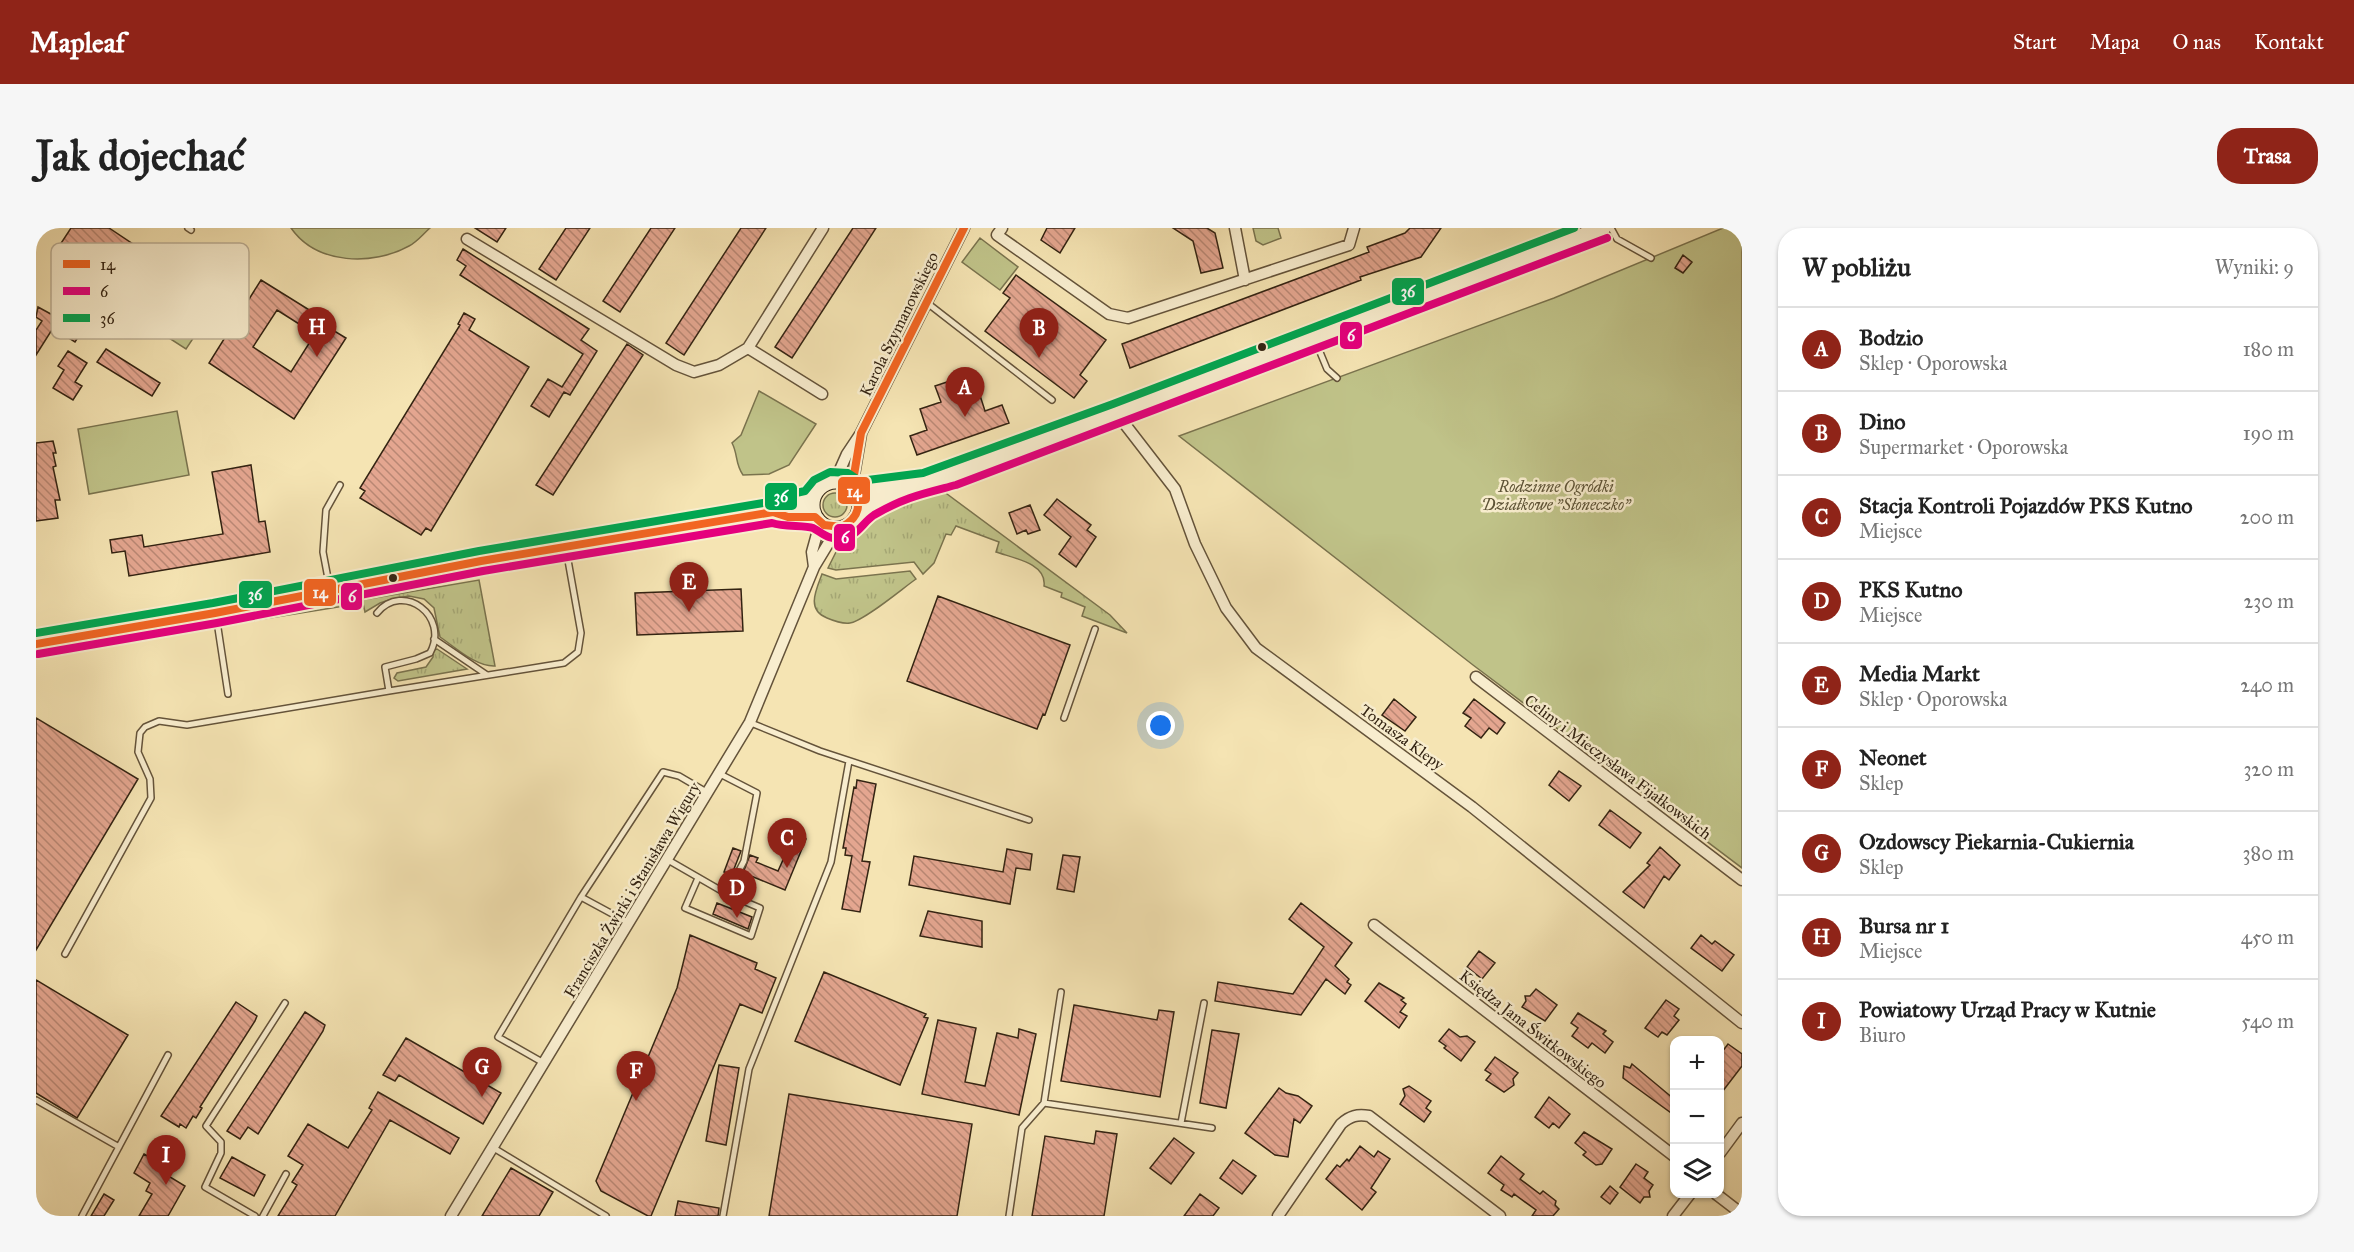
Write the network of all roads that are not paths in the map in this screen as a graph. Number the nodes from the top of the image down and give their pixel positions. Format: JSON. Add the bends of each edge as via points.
{"nodes":[{"id":1,"x":823,"y":228,"type":"edge"},
{"id":2,"x":964,"y":228,"type":"edge"},
{"id":3,"x":988,"y":228,"type":"edge"},
{"id":4,"x":1235,"y":228,"type":"edge"},
{"id":5,"x":1354,"y":228,"type":"edge"},
{"id":6,"x":1603,"y":228,"type":"edge"},
{"id":7,"x":1611,"y":228,"type":"edge"},
{"id":8,"x":1000,"y":231,"type":"edge"},
{"id":9,"x":466,"y":239,"type":"dead end"},
{"id":10,"x":1651,"y":258,"type":"dead end"},
{"id":11,"x":1245,"y":280,"type":"junction"},
{"id":12,"x":925,"y":301,"type":"junction"},
{"id":13,"x":1314,"y":338,"type":"junction"},
{"id":14,"x":748,"y":348,"type":"junction"},
{"id":15,"x":1338,"y":378,"type":"dead end"},
{"id":16,"x":822,"y":394,"type":"dead end"},
{"id":17,"x":1052,"y":400,"type":"dead end"},
{"id":18,"x":1118,"y":414,"type":"junction"},
{"id":19,"x":861,"y":433,"type":"junction"},
{"id":20,"x":835,"y":481,"type":"junction"},
{"id":21,"x":340,"y":485,"type":"dead end"},
{"id":22,"x":900,"y":488,"type":"junction"},
{"id":23,"x":854,"y":490,"type":"junction"},
{"id":24,"x":812,"y":500,"type":"junction"},
{"id":25,"x":773,"y":512,"type":"junction"},
{"id":26,"x":859,"y":512,"type":"junction"},
{"id":27,"x":818,"y":520,"type":"junction"},
{"id":28,"x":837,"y":529,"type":"junction"},
{"id":29,"x":566,"y":547,"type":"junction"},
{"id":30,"x":814,"y":567,"type":"junction"},
{"id":31,"x":331,"y":590,"type":"junction"},
{"id":32,"x":215,"y":613,"type":"junction"},
{"id":33,"x":377,"y":613,"type":"dead end"},
{"id":34,"x":1095,"y":628,"type":"dead end"},
{"id":35,"x":434,"y":639,"type":"junction"},
{"id":36,"x":36,"y":644,"type":"edge"},
{"id":37,"x":487,"y":675,"type":"junction"},
{"id":38,"x":1476,"y":677,"type":"dead end"},
{"id":39,"x":389,"y":691,"type":"junction"},
{"id":40,"x":228,"y":694,"type":"dead end"},
{"id":41,"x":1064,"y":718,"type":"dead end"},
{"id":42,"x":750,"y":722,"type":"junction"},
{"id":43,"x":849,"y":761,"type":"junction"},
{"id":44,"x":720,"y":774,"type":"junction"},
{"id":45,"x":708,"y":793,"type":"junction"},
{"id":46,"x":1029,"y":820,"type":"dead end"},
{"id":47,"x":668,"y":860,"type":"junction"},
{"id":48,"x":698,"y":878,"type":"junction"},
{"id":49,"x":1742,"y":880,"type":"edge"},
{"id":50,"x":727,"y":894,"type":"junction"},
{"id":51,"x":581,"y":897,"type":"junction"},
{"id":52,"x":630,"y":924,"type":"junction"},
{"id":53,"x":1374,"y":925,"type":"dead end"},
{"id":54,"x":66,"y":954,"type":"dead end"},
{"id":55,"x":1061,"y":992,"type":"dead end"},
{"id":56,"x":285,"y":1003,"type":"dead end"},
{"id":57,"x":1204,"y":1003,"type":"dead end"},
{"id":58,"x":1742,"y":1023,"type":"edge"},
{"id":59,"x":168,"y":1055,"type":"dead end"},
{"id":60,"x":542,"y":1062,"type":"junction"},
{"id":61,"x":36,"y":1100,"type":"edge"},
{"id":62,"x":1044,"y":1103,"type":"junction"},
{"id":63,"x":1181,"y":1123,"type":"junction"},
{"id":64,"x":1742,"y":1123,"type":"edge"},
{"id":65,"x":1212,"y":1128,"type":"dead end"},
{"id":66,"x":1724,"y":1146,"type":"edge"},
{"id":67,"x":118,"y":1147,"type":"junction"},
{"id":68,"x":492,"y":1147,"type":"junction"},
{"id":69,"x":1670,"y":1153,"type":"edge"},
{"id":70,"x":286,"y":1174,"type":"dead end"},
{"id":71,"x":1687,"y":1198,"type":"edge"},
{"id":72,"x":1721,"y":1198,"type":"edge"},
{"id":73,"x":1742,"y":1214,"type":"edge"},
{"id":74,"x":82,"y":1216,"type":"edge"},
{"id":75,"x":255,"y":1216,"type":"edge"},
{"id":76,"x":263,"y":1216,"type":"edge"},
{"id":77,"x":451,"y":1216,"type":"edge"},
{"id":78,"x":606,"y":1216,"type":"edge"},
{"id":79,"x":723,"y":1216,"type":"edge"},
{"id":80,"x":1009,"y":1216,"type":"edge"},
{"id":81,"x":1278,"y":1216,"type":"edge"},
{"id":82,"x":1500,"y":1216,"type":"edge"},
{"id":83,"x":1673,"y":1216,"type":"edge"}],
"edges":[{"from":1,"to":14,"type":"street"},
{"from":2,"to":12,"type":"street","name":"Karola Szymanowskiego"},
{"from":3,"to":8,"type":"street"},
{"from":4,"to":11,"type":"street"},
{"from":5,"to":11,"type":"street","via":[[1349,244]]},
{"from":6,"to":13,"type":"street"},
{"from":7,"to":10,"type":"lane","via":[[1617,239]]},
{"from":8,"to":11,"type":"street","via":[[1109,314],[1128,318]]},
{"from":9,"to":14,"type":"street","via":[[694,372],[718,365]]},
{"from":12,"to":17,"type":"lane"},
{"from":12,"to":19,"type":"street","name":"Karola Szymanowskiego"},
{"from":13,"to":15,"type":"lane","via":[[1327,369]]},
{"from":13,"to":18,"type":"street"},
{"from":14,"to":16,"type":"street"},
{"from":18,"to":22,"type":"street","via":[[952,475]]},
{"from":18,"to":58,"type":"street","name":"Tomasza Klepy","via":[[1175,489],[1226,608],[1256,648],[1472,807]]},
{"from":19,"to":20,"type":"street","name":"Karola Szymanowskiego"},
{"from":19,"to":23,"type":"street","name":"Karola Szymanowskiego"},
{"from":20,"to":23,"type":"street"},
{"from":20,"to":24,"type":"street","via":[[819,488]]},
{"from":21,"to":31,"type":"lane","via":[[326,510],[323,552]]},
{"from":22,"to":23,"type":"street"},
{"from":22,"to":26,"type":"street"},
{"from":23,"to":26,"type":"street","via":[[860,502]]},
{"from":24,"to":25,"type":"street"},
{"from":24,"to":27,"type":"street"},
{"from":25,"to":27,"type":"street"},
{"from":25,"to":29,"type":"street"},
{"from":26,"to":28,"type":"street","via":[[850,524]]},
{"from":27,"to":28,"type":"street"},
{"from":27,"to":30,"type":"street","name":"Franciszka Żwirki i Stanisława Wigury","via":[[812,552]]},
{"from":28,"to":30,"type":"street","name":"Franciszka Żwirki i Stanisława Wigury"},
{"from":29,"to":31,"type":"street"},
{"from":29,"to":37,"type":"lane","via":[[581,633],[578,652],[564,663]]},
{"from":30,"to":42,"type":"street","name":"Franciszka Żwirki i Stanisława Wigury"},
{"from":31,"to":32,"type":"street"},
{"from":32,"to":36,"type":"street"},
{"from":32,"to":40,"type":"lane"},
{"from":33,"to":35,"type":"lane","via":[[392,602],[424,607],[430,616]]},
{"from":34,"to":41,"type":"lane"},
{"from":35,"to":37,"type":"lane"},
{"from":35,"to":39,"type":"lane","via":[[430,653],[424,657],[385,667]]},
{"from":37,"to":39,"type":"lane"},
{"from":38,"to":49,"type":"street","name":"Celiny i Mieczysława Fijałkowskich"},
{"from":39,"to":54,"type":"lane","via":[[186,725],[159,721],[145,727],[137,747],[150,779],[151,798]]},
{"from":42,"to":43,"type":"lane"},
{"from":42,"to":44,"type":"street","name":"Franciszka Żwirki i Stanisława Wigury"},
{"from":43,"to":46,"type":"lane"},
{"from":43,"to":79,"type":"lane","via":[[831,862],[749,1069]]},
{"from":44,"to":45,"type":"street","name":"Franciszka Żwirki i Stanisława Wigury"},
{"from":44,"to":50,"type":"lane","via":[[757,793],[744,861]]},
{"from":45,"to":47,"type":"street","name":"Franciszka Żwirki i Stanisława Wigury"},
{"from":45,"to":51,"type":"lane","via":[[679,776],[663,772]]},
{"from":47,"to":48,"type":"lane"},
{"from":47,"to":52,"type":"street","name":"Franciszka Żwirki i Stanisława Wigury"},
{"from":48,"to":50,"type":"lane"},
{"from":48,"to":50,"type":"lane","via":[[685,908],[751,936],[760,908]]},
{"from":51,"to":52,"type":"lane"},
{"from":51,"to":60,"type":"lane","via":[[498,1037]]},
{"from":52,"to":60,"type":"street","name":"Franciszka Żwirki i Stanisława Wigury"},
{"from":53,"to":69,"type":"street","name":"Księdza Jana Świtkowskiego"},
{"from":55,"to":62,"type":"lane"},
{"from":56,"to":75,"type":"lane","via":[[206,1126],[221,1142],[221,1153],[204,1187]]},
{"from":57,"to":63,"type":"lane"},
{"from":59,"to":67,"type":"lane"},
{"from":60,"to":68,"type":"street","name":"Franciszka Żwirki i Stanisława Wigury"},
{"from":61,"to":67,"type":"lane"},
{"from":62,"to":63,"type":"lane"},
{"from":62,"to":80,"type":"lane","via":[[1022,1128]]},
{"from":63,"to":65,"type":"lane"},
{"from":64,"to":66,"type":"street"},
{"from":67,"to":74,"type":"lane"},
{"from":68,"to":77,"type":"street","name":"Franciszka Żwirki i Stanisława Wigury"},
{"from":68,"to":78,"type":"lane"},
{"from":70,"to":76,"type":"lane"},
{"from":71,"to":83,"type":"street"},
{"from":72,"to":73,"type":"street"},
{"from":81,"to":82,"type":"street","via":[[1341,1124],[1360,1114],[1369,1116]]}]}
